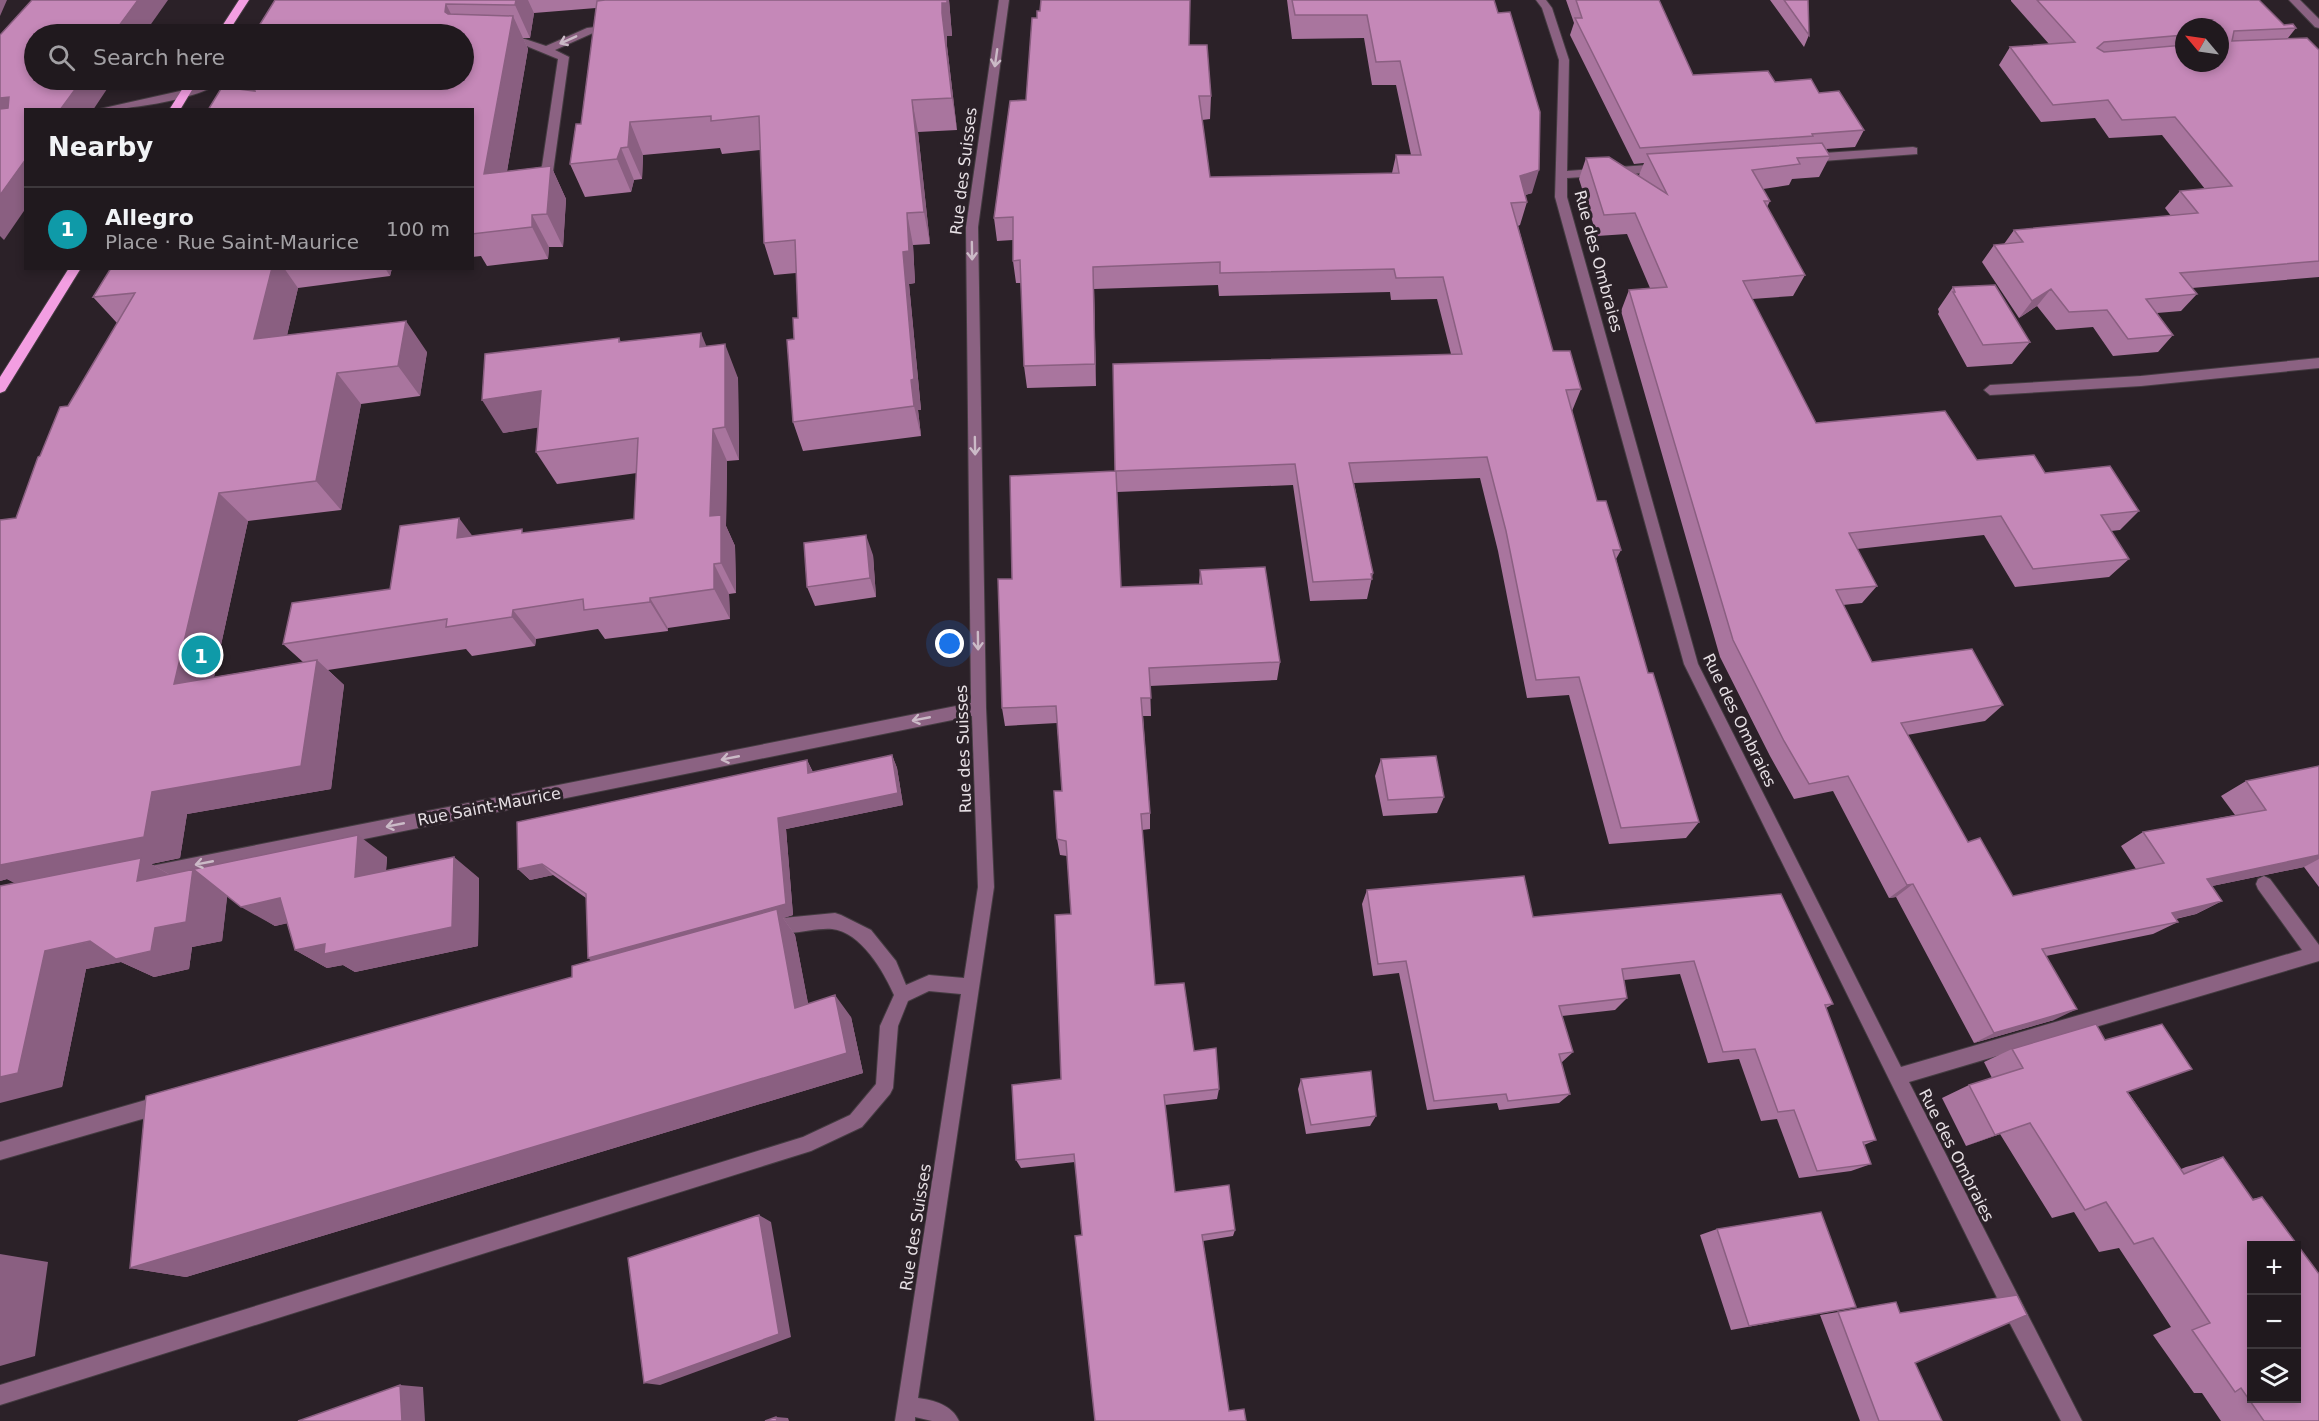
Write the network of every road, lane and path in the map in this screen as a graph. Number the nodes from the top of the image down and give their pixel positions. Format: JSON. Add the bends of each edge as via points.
{"nodes":[{"id":1,"x":244,"y":0,"type":"edge"},
{"id":2,"x":1004,"y":0,"type":"edge"},
{"id":3,"x":1541,"y":0,"type":"edge"},
{"id":4,"x":2294,"y":0,"type":"edge"},
{"id":5,"x":228,"y":24,"type":"edge"},
{"id":6,"x":2319,"y":25,"type":"edge"},
{"id":7,"x":626,"y":27,"type":"edge"},
{"id":8,"x":474,"y":42,"type":"edge"},
{"id":9,"x":546,"y":50,"type":"junction"},
{"id":10,"x":186,"y":90,"type":"edge"},
{"id":11,"x":193,"y":90,"type":"edge"},
{"id":12,"x":183,"y":94,"type":"junction"},
{"id":13,"x":110,"y":108,"type":"edge"},
{"id":14,"x":175,"y":108,"type":"edge"},
{"id":15,"x":1913,"y":151,"type":"dead end"},
{"id":16,"x":1796,"y":159,"type":"edge"},
{"id":17,"x":1667,"y":168,"type":"edge"},
{"id":18,"x":1561,"y":175,"type":"junction"},
{"id":19,"x":544,"y":192,"type":"edge"},
{"id":20,"x":74,"y":270,"type":"edge"},
{"id":21,"x":2319,"y":363,"type":"edge"},
{"id":22,"x":0,"y":388,"type":"edge"},
{"id":23,"x":1990,"y":390,"type":"dead end"},
{"id":24,"x":979,"y":708,"type":"junction"},
{"id":25,"x":128,"y":879,"type":"edge"},
{"id":26,"x":2264,"y":884,"type":"edge"},
{"id":27,"x":749,"y":936,"type":"edge"},
{"id":28,"x":2317,"y":954,"type":"edge"},
{"id":29,"x":971,"y":987,"type":"junction"},
{"id":30,"x":902,"y":995,"type":"junction"},
{"id":31,"x":1898,"y":1077,"type":"junction"},
{"id":32,"x":179,"y":1099,"type":"edge"},
{"id":33,"x":0,"y":1151,"type":"edge"},
{"id":34,"x":0,"y":1395,"type":"edge"},
{"id":35,"x":906,"y":1414,"type":"edge"},
{"id":36,"x":949,"y":1421,"type":"edge"},
{"id":37,"x":2072,"y":1421,"type":"edge"}],
"edges":[{"from":1,"to":5,"type":"main road"},
{"from":2,"to":24,"type":"street","name":"Rue des Suisses","one_way":true,"via":[[972,226]]},
{"from":3,"to":18,"type":"street","name":"Rue des Ombraies","via":[[1564,60]]},
{"from":4,"to":6,"type":"street"},
{"from":7,"to":9,"type":"street","one_way":true,"via":[[591,30]]},
{"from":8,"to":9,"type":"street","via":[[525,42]]},
{"from":9,"to":19,"type":"street","via":[[564,57]]},
{"from":10,"to":12,"type":"main road"},
{"from":11,"to":12,"type":"street"},
{"from":12,"to":13,"type":"street"},
{"from":12,"to":14,"type":"main road"},
{"from":15,"to":16,"type":"street"},
{"from":17,"to":18,"type":"street"},
{"from":18,"to":31,"type":"street","name":"Rue des Ombraies","via":[[1561,197],[1691,664]]},
{"from":20,"to":22,"type":"main road"},
{"from":21,"to":23,"type":"street","via":[[2141,381]]},
{"from":24,"to":25,"type":"street","name":"Rue Saint-Maurice","one_way":true},
{"from":24,"to":29,"type":"street","name":"Rue des Suisses","via":[[986,887]]},
{"from":26,"to":28,"type":"street"},
{"from":27,"to":30,"type":"street","via":[[783,926],[835,921],[865,936],[890,967]]},
{"from":28,"to":31,"type":"street"},
{"from":29,"to":30,"type":"street","via":[[929,984]]},
{"from":29,"to":35,"type":"street","name":"Rue des Suisses"},
{"from":30,"to":34,"type":"street","via":[[889,1026],[884,1088],[856,1120],[805,1145]]},
{"from":31,"to":37,"type":"street","name":"Rue des Ombraies"},
{"from":32,"to":33,"type":"street"},
{"from":35,"to":36,"type":"street","via":[[934,1410]]}]}
